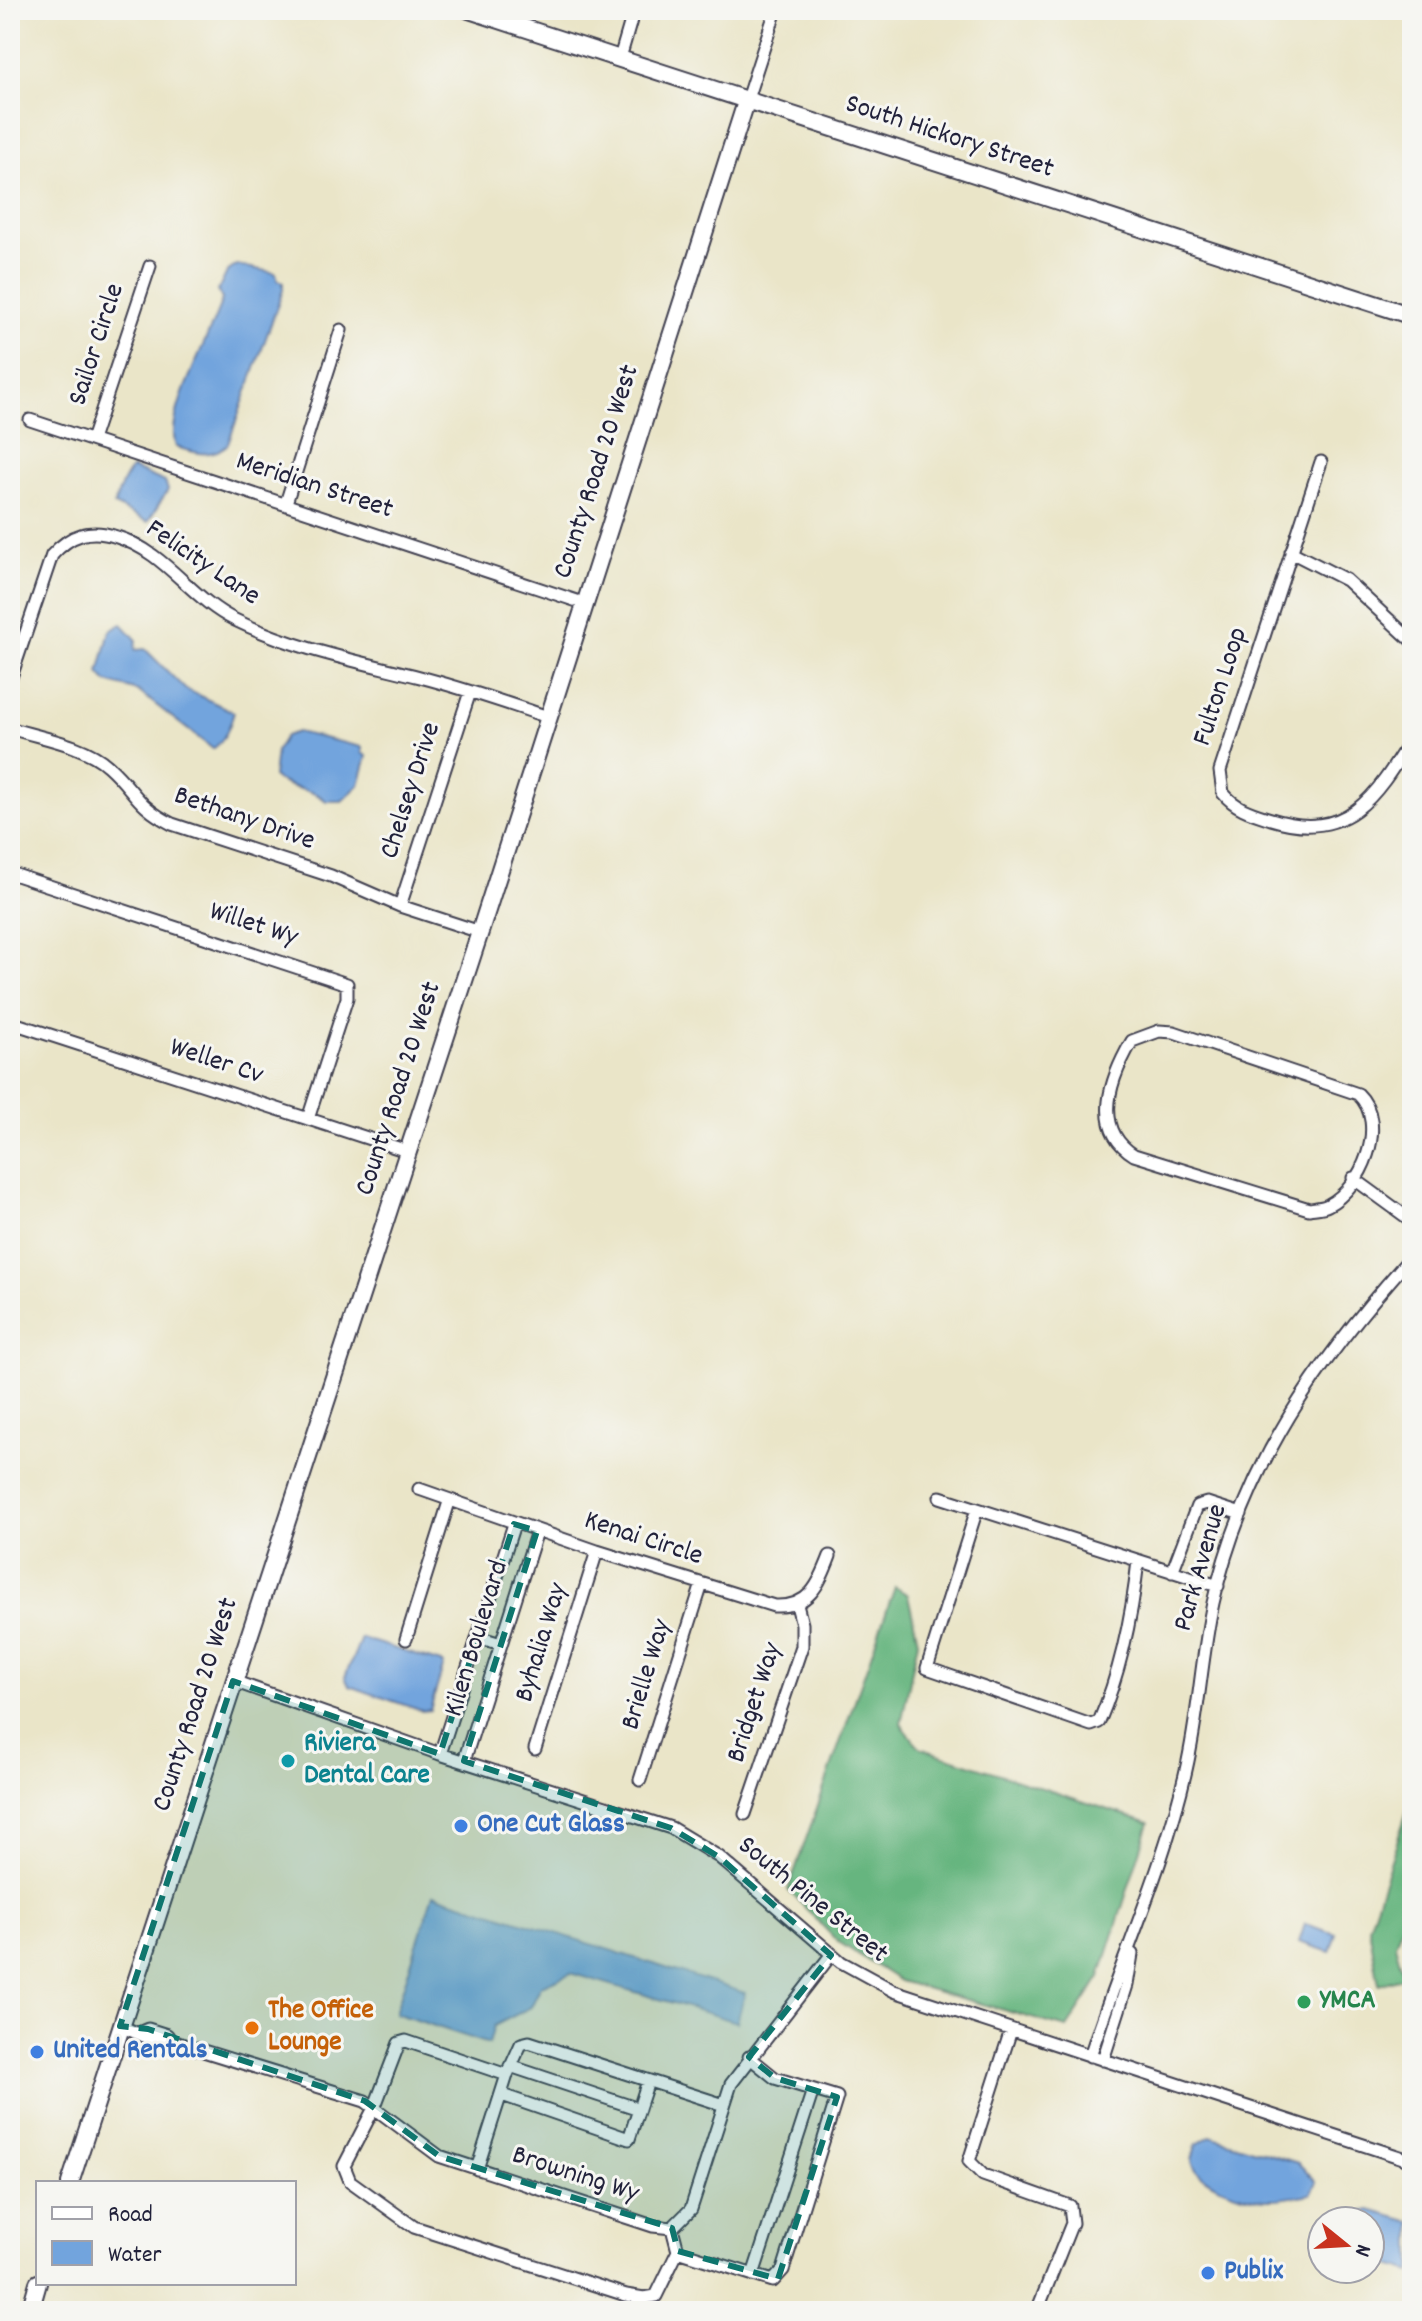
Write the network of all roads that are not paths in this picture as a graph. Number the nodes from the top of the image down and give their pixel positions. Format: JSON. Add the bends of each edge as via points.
{"nodes":[{"id":1,"x":469,"y":10,"type":"edge"},
{"id":2,"x":634,"y":10,"type":"edge"},
{"id":3,"x":776,"y":10,"type":"edge"},
{"id":4,"x":620,"y":58,"type":"junction"},
{"id":5,"x":747,"y":99,"type":"junction"},
{"id":6,"x":150,"y":266,"type":"dead end"},
{"id":7,"x":1412,"y":316,"type":"edge"},
{"id":8,"x":341,"y":330,"type":"dead end"},
{"id":9,"x":30,"y":420,"type":"dead end"},
{"id":10,"x":92,"y":440,"type":"junction"},
{"id":11,"x":1321,"y":462,"type":"dead end"},
{"id":12,"x":286,"y":503,"type":"junction"},
{"id":13,"x":1291,"y":552,"type":"junction"},
{"id":14,"x":583,"y":603,"type":"junction"},
{"id":15,"x":1412,"y":641,"type":"edge"},
{"id":16,"x":10,"y":680,"type":"edge"},
{"id":17,"x":470,"y":692,"type":"junction"},
{"id":18,"x":548,"y":717,"type":"junction"},
{"id":19,"x":10,"y":728,"type":"edge"},
{"id":20,"x":1412,"y":738,"type":"edge"},
{"id":21,"x":10,"y":873,"type":"edge"},
{"id":22,"x":400,"y":906,"type":"junction"},
{"id":23,"x":480,"y":932,"type":"junction"},
{"id":24,"x":10,"y":1022,"type":"edge"},
{"id":25,"x":308,"y":1119,"type":"junction"},
{"id":26,"x":407,"y":1151,"type":"junction"},
{"id":27,"x":1353,"y":1178,"type":"junction"},
{"id":28,"x":1412,"y":1221,"type":"edge"},
{"id":29,"x":1412,"y":1256,"type":"edge"},
{"id":30,"x":419,"y":1489,"type":"dead end"},
{"id":31,"x":940,"y":1497,"type":"dead end"},
{"id":32,"x":449,"y":1502,"type":"junction"},
{"id":33,"x":977,"y":1509,"type":"junction"},
{"id":34,"x":1241,"y":1514,"type":"junction"},
{"id":35,"x":514,"y":1524,"type":"junction"},
{"id":36,"x":537,"y":1531,"type":"junction"},
{"id":37,"x":597,"y":1551,"type":"junction"},
{"id":38,"x":830,"y":1556,"type":"dead end"},
{"id":39,"x":1138,"y":1561,"type":"junction"},
{"id":40,"x":1172,"y":1572,"type":"junction"},
{"id":41,"x":702,"y":1584,"type":"junction"},
{"id":42,"x":1218,"y":1586,"type":"junction"},
{"id":43,"x":797,"y":1605,"type":"junction"},
{"id":44,"x":478,"y":1637,"type":"junction"},
{"id":45,"x":406,"y":1639,"type":"dead end"},
{"id":46,"x":501,"y":1644,"type":"junction"},
{"id":47,"x":233,"y":1681,"type":"junction"},
{"id":48,"x":535,"y":1749,"type":"dead end"},
{"id":49,"x":440,"y":1754,"type":"junction"},
{"id":50,"x":464,"y":1761,"type":"junction"},
{"id":51,"x":640,"y":1780,"type":"dead end"},
{"id":52,"x":745,"y":1814,"type":"dead end"},
{"id":53,"x":1135,"y":1938,"type":"junction"},
{"id":54,"x":831,"y":1955,"type":"junction"},
{"id":55,"x":120,"y":2026,"type":"junction"},
{"id":56,"x":1011,"y":2030,"type":"junction"},
{"id":57,"x":1090,"y":2056,"type":"junction"},
{"id":58,"x":749,"y":2057,"type":"junction"},
{"id":59,"x":1103,"y":2060,"type":"junction"},
{"id":60,"x":508,"y":2070,"type":"junction"},
{"id":61,"x":648,"y":2081,"type":"junction"},
{"id":62,"x":813,"y":2090,"type":"junction"},
{"id":63,"x":502,"y":2095,"type":"junction"},
{"id":64,"x":724,"y":2105,"type":"junction"},
{"id":65,"x":375,"y":2106,"type":"junction"},
{"id":66,"x":639,"y":2109,"type":"junction"},
{"id":67,"x":1412,"y":2161,"type":"edge"},
{"id":68,"x":477,"y":2169,"type":"junction"},
{"id":69,"x":71,"y":2181,"type":"edge"},
{"id":70,"x":672,"y":2228,"type":"junction"},
{"id":71,"x":678,"y":2251,"type":"junction"},
{"id":72,"x":753,"y":2275,"type":"junction"},
{"id":73,"x":37,"y":2285,"type":"edge"},
{"id":74,"x":30,"y":2311,"type":"edge"},
{"id":75,"x":1037,"y":2311,"type":"edge"}],
"edges":[{"from":1,"to":4,"type":"street","name":"South Hickory Street"},
{"from":2,"to":4,"type":"street"},
{"from":3,"to":5,"type":"street","name":"County Road 20 West"},
{"from":4,"to":5,"type":"street","name":"South Hickory Street"},
{"from":5,"to":7,"type":"street","name":"South Hickory Street"},
{"from":5,"to":14,"type":"street","name":"County Road 20 West"},
{"from":6,"to":10,"type":"street","name":"Sailor Circle"},
{"from":8,"to":12,"type":"street"},
{"from":9,"to":10,"type":"street","name":"Meridian Street"},
{"from":10,"to":12,"type":"street","name":"Meridian Street"},
{"from":11,"to":13,"type":"street","name":"Fulton Loop"},
{"from":12,"to":14,"type":"street","name":"Meridian Street"},
{"from":13,"to":15,"type":"street","via":[[1346,580]]},
{"from":13,"to":20,"type":"street","name":"Fulton Loop","via":[[1220,771],[1223,793],[1244,810],[1286,823],[1333,822],[1363,807],[1379,791]]},
{"from":14,"to":18,"type":"street","name":"County Road 20 West"},
{"from":16,"to":17,"type":"street","name":"Felicity Lane","via":[[52,555],[62,543],[88,531],[152,551],[208,604],[234,619],[303,648]]},
{"from":17,"to":18,"type":"street","name":"Felicity Lane"},
{"from":17,"to":22,"type":"street","name":"Chelsey Drive"},
{"from":18,"to":23,"type":"street","name":"County Road 20 West"},
{"from":19,"to":22,"type":"street","name":"Bethany Drive","via":[[92,756],[108,766],[149,813],[172,824],[331,876]]},
{"from":21,"to":25,"type":"street","name":"Willet Wy","via":[[347,984]]},
{"from":22,"to":23,"type":"street","name":"Bethany Drive"},
{"from":23,"to":26,"type":"street","name":"County Road 20 West"},
{"from":24,"to":25,"type":"street","name":"Weller Cv"},
{"from":25,"to":26,"type":"street","name":"Weller Cv"},
{"from":26,"to":47,"type":"street","name":"County Road 20 West"},
{"from":27,"to":27,"type":"street","via":[[1373,1139],[1376,1110],[1358,1094],[1174,1032],[1142,1031],[1132,1041],[1107,1107],[1107,1138],[1134,1155],[1297,1208],[1327,1206]]},
{"from":27,"to":28,"type":"street"},
{"from":29,"to":34,"type":"street","name":"Park Avenue","via":[[1308,1382]]},
{"from":30,"to":32,"type":"street","name":"Kenai Circle"},
{"from":31,"to":33,"type":"street"},
{"from":32,"to":35,"type":"street","name":"Kenai Circle"},
{"from":32,"to":45,"type":"street"},
{"from":33,"to":39,"type":"street"},
{"from":33,"to":39,"type":"street","via":[[927,1668],[1091,1725],[1099,1722],[1113,1682],[1133,1607]]},
{"from":34,"to":40,"type":"street","via":[[1207,1503],[1197,1506]]},
{"from":34,"to":42,"type":"street","name":"Park Avenue"},
{"from":35,"to":36,"type":"street","name":"Kenai Circle"},
{"from":35,"to":44,"type":"street","name":"Kilen Boulevard"},
{"from":36,"to":37,"type":"street","name":"Kenai Circle"},
{"from":36,"to":46,"type":"street","name":"Kilen Boulevard"},
{"from":37,"to":41,"type":"street","name":"Kenai Circle"},
{"from":37,"to":48,"type":"street","name":"Byhalia Way"},
{"from":38,"to":43,"type":"street","via":[[819,1585]]},
{"from":39,"to":40,"type":"street"},
{"from":40,"to":42,"type":"street"},
{"from":41,"to":43,"type":"street","name":"Kenai Circle","via":[[774,1606]]},
{"from":41,"to":51,"type":"street","name":"Brielle Way"},
{"from":42,"to":53,"type":"street","name":"Park Avenue","via":[[1186,1770]]},
{"from":43,"to":52,"type":"street","name":"Bridget Way","via":[[802,1646]]},
{"from":44,"to":46,"type":"street"},
{"from":44,"to":49,"type":"street","name":"Kilen Boulevard"},
{"from":46,"to":50,"type":"street","name":"Kilen Boulevard"},
{"from":47,"to":49,"type":"street","name":"South Pine Street"},
{"from":47,"to":55,"type":"street","name":"County Road 20 West"},
{"from":49,"to":50,"type":"street","name":"South Pine Street"},
{"from":50,"to":54,"type":"street","name":"South Pine Street","via":[[671,1828],[719,1857]]},
{"from":53,"to":57,"type":"street","name":"Park Avenue","via":[[1114,1981]]},
{"from":53,"to":59,"type":"street","name":"Park Avenue","via":[[1127,1985]]},
{"from":54,"to":56,"type":"street","name":"South Pine Street","via":[[894,1991]]},
{"from":54,"to":58,"type":"street"},
{"from":55,"to":65,"type":"street","name":"Browning Wy","via":[[163,2044],[171,2041]]},
{"from":55,"to":69,"type":"street","name":"County Road 20 West"},
{"from":56,"to":57,"type":"street","name":"South Pine Street"},
{"from":56,"to":75,"type":"street","via":[[969,2161],[983,2175],[1070,2206],[1072,2223]]},
{"from":57,"to":59,"type":"street","name":"South Pine Street"},
{"from":58,"to":62,"type":"street","via":[[775,2078]]},
{"from":58,"to":64,"type":"street"},
{"from":59,"to":67,"type":"street","name":"South Pine Street"},
{"from":60,"to":61,"type":"street","via":[[521,2044],[529,2042]]},
{"from":60,"to":63,"type":"street"},
{"from":60,"to":65,"type":"street","via":[[406,2041],[394,2049]]},
{"from":60,"to":66,"type":"street"},
{"from":61,"to":64,"type":"street"},
{"from":61,"to":66,"type":"street"},
{"from":62,"to":72,"type":"street"},
{"from":62,"to":72,"type":"street","via":[[837,2097],[783,2270],[773,2281]]},
{"from":63,"to":66,"type":"street","via":[[629,2139]]},
{"from":63,"to":68,"type":"street"},
{"from":64,"to":70,"type":"street","via":[[691,2209]]},
{"from":65,"to":68,"type":"street","name":"Browning Wy","via":[[424,2147]]},
{"from":65,"to":71,"type":"street","via":[[344,2166],[346,2175],[414,2227],[644,2298],[656,2296]]},
{"from":68,"to":70,"type":"street","name":"Browning Wy"},
{"from":70,"to":71,"type":"street"},
{"from":71,"to":72,"type":"street"},
{"from":73,"to":74,"type":"street"}]}
